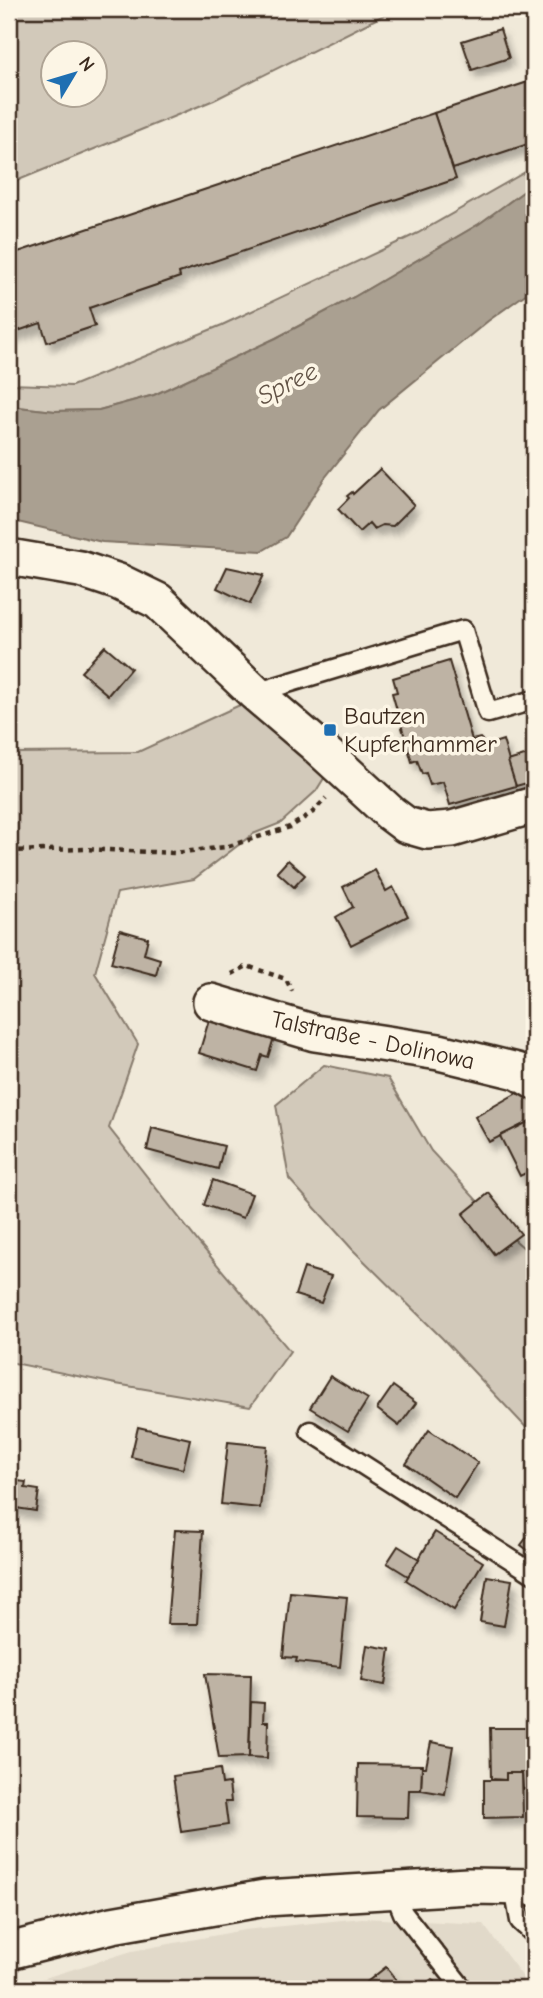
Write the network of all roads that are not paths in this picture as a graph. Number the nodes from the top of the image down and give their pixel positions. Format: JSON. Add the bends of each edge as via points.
{"nodes":[{"id":1,"x":9,"y":557,"type":"edge"},
{"id":2,"x":255,"y":692,"type":"junction"},
{"id":3,"x":534,"y":700,"type":"edge"},
{"id":4,"x":534,"y":805,"type":"edge"},
{"id":5,"x":211,"y":1002,"type":"dead end"},
{"id":6,"x":534,"y":1082,"type":"edge"},
{"id":7,"x":310,"y":1431,"type":"dead end"},
{"id":8,"x":534,"y":1574,"type":"edge"},
{"id":9,"x":524,"y":1888,"type":"edge"},
{"id":10,"x":394,"y":1891,"type":"junction"},
{"id":11,"x":534,"y":1934,"type":"edge"},
{"id":12,"x":9,"y":1951,"type":"edge"},
{"id":13,"x":463,"y":1989,"type":"edge"}],
"edges":[{"from":1,"to":2,"type":"street","via":[[80,569],[158,601]]},
{"from":2,"to":3,"type":"lane","via":[[463,630],[488,713]]},
{"from":2,"to":4,"type":"street","via":[[406,825],[428,831],[452,830]]},
{"from":5,"to":6,"type":"street","name":"Talstraße - Dolinowa","via":[[315,1033],[439,1052],[517,1071]]},
{"from":7,"to":8,"type":"lane"},
{"from":9,"to":10,"type":"street"},
{"from":9,"to":11,"type":"lane","via":[[520,1921]]},
{"from":10,"to":12,"type":"street","via":[[265,1898],[112,1926]]},
{"from":10,"to":13,"type":"lane","via":[[403,1913]]}]}
